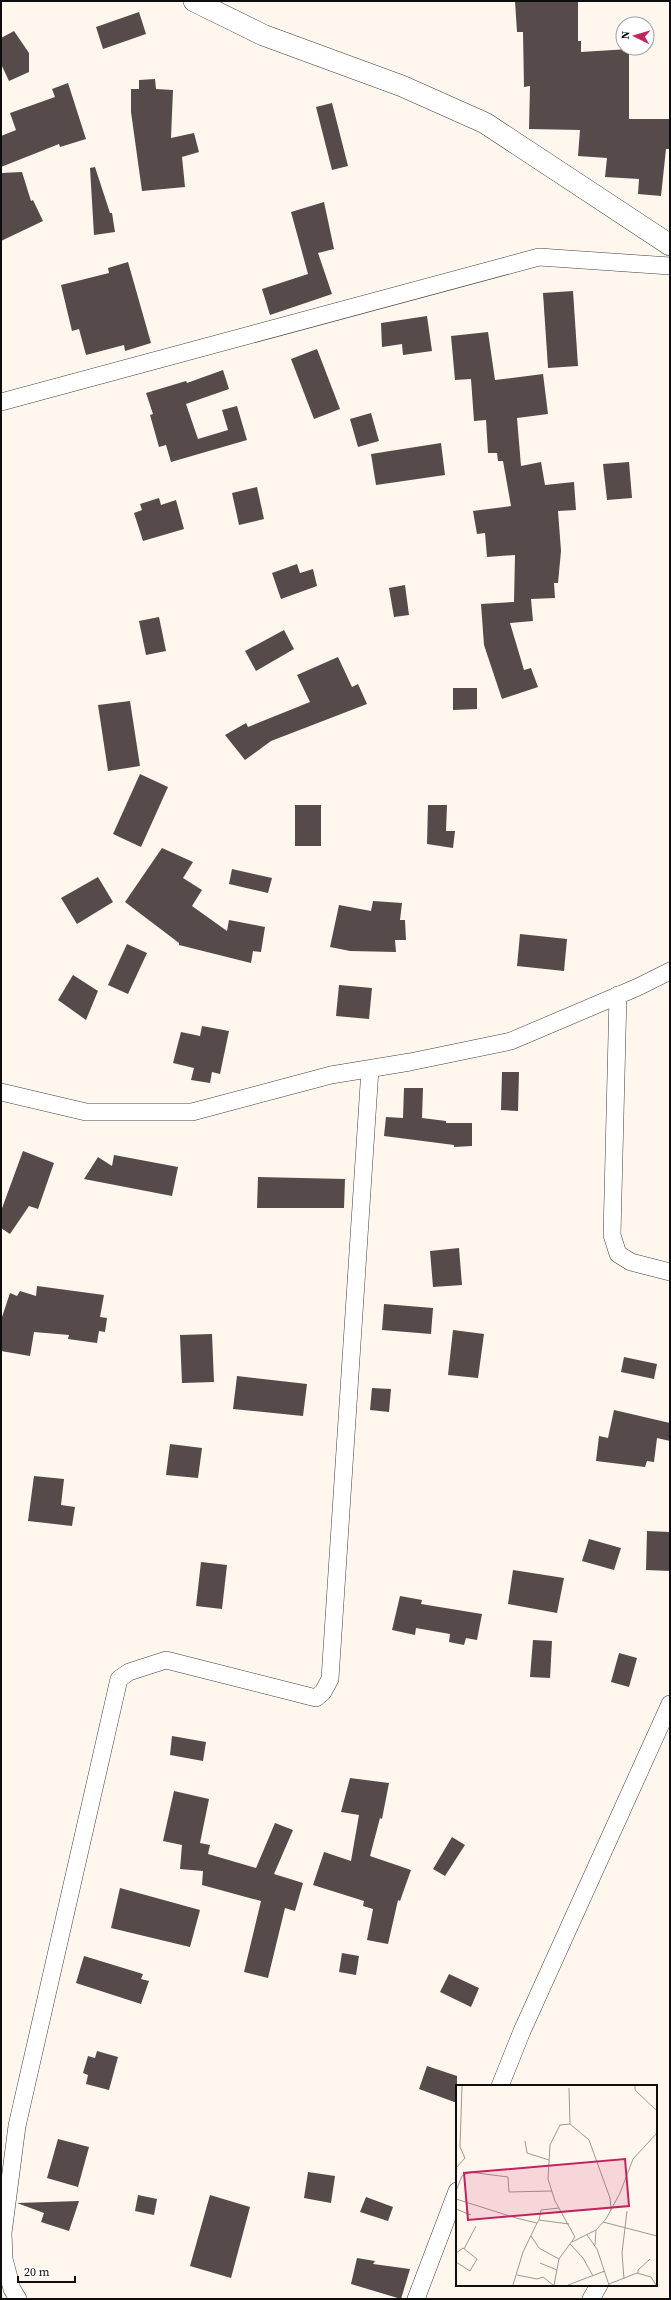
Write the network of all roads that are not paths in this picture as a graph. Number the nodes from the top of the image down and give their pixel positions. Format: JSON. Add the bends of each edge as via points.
{"nodes":[{"id":1,"x":194,"y":1,"type":"edge"},
{"id":2,"x":670,"y":246,"type":"edge"},
{"id":3,"x":670,"y":266,"type":"edge"},
{"id":4,"x":1,"y":402,"type":"edge"},
{"id":5,"x":670,"y":971,"type":"edge"},
{"id":6,"x":618,"y":995,"type":"junction"},
{"id":7,"x":370,"y":1069,"type":"junction"},
{"id":8,"x":1,"y":1092,"type":"edge"},
{"id":9,"x":670,"y":1272,"type":"edge"},
{"id":10,"x":670,"y":1704,"type":"edge"},
{"id":11,"x":500,"y":2085,"type":"edge"},
{"id":12,"x":456,"y":2194,"type":"edge"},
{"id":13,"x":598,"y":2286,"type":"edge"},
{"id":14,"x":18,"y":2299,"type":"edge"},
{"id":15,"x":416,"y":2299,"type":"edge"},
{"id":16,"x":591,"y":2299,"type":"edge"}],
"edges":[{"from":1,"to":2,"type":"street","via":[[263,35],[402,86],[485,123]]},
{"from":3,"to":4,"type":"street","via":[[539,257]]},
{"from":5,"to":6,"type":"street"},
{"from":6,"to":7,"type":"street","via":[[511,1041]]},
{"from":6,"to":9,"type":"street","via":[[612,1235],[618,1254],[630,1262]]},
{"from":7,"to":8,"type":"street","via":[[331,1076],[192,1112],[86,1112]]},
{"from":7,"to":14,"type":"street","via":[[330,1680],[316,1698],[166,1660],[129,1672],[119,1678],[17,2126],[3,2233],[4,2259],[12,2289]]},
{"from":10,"to":11,"type":"street","via":[[522,2031]]},
{"from":12,"to":15,"type":"street"},
{"from":13,"to":16,"type":"street"}]}
